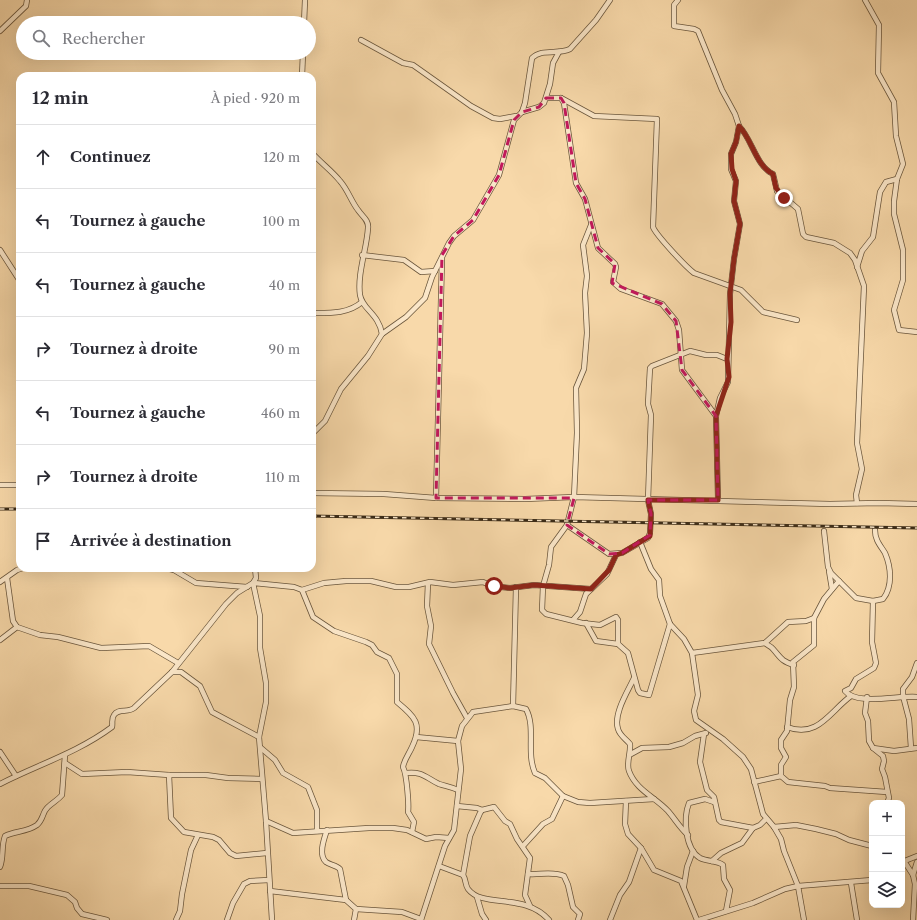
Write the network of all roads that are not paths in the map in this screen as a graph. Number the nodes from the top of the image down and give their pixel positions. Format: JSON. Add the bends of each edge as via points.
{"nodes":[{"id":1,"x":27,"y":0,"type":"edge"},
{"id":2,"x":305,"y":0,"type":"edge"},
{"id":3,"x":610,"y":0,"type":"edge"},
{"id":4,"x":678,"y":0,"type":"edge"},
{"id":5,"x":865,"y":0,"type":"edge"},
{"id":6,"x":304,"y":16,"type":"edge"},
{"id":7,"x":0,"y":31,"type":"edge"},
{"id":8,"x":361,"y":40,"type":"dead end"},
{"id":9,"x":559,"y":52,"type":"junction"},
{"id":10,"x":303,"y":60,"type":"edge"},
{"id":11,"x":302,"y":72,"type":"edge"},
{"id":12,"x":546,"y":98,"type":"junction"},
{"id":13,"x":560,"y":98,"type":"junction"},
{"id":14,"x":522,"y":112,"type":"junction"},
{"id":15,"x":516,"y":116,"type":"junction"},
{"id":16,"x":739,"y":126,"type":"junction"},
{"id":17,"x":316,"y":158,"type":"edge"},
{"id":18,"x":897,"y":178,"type":"junction"},
{"id":19,"x":591,"y":225,"type":"junction"},
{"id":20,"x":0,"y":250,"type":"edge"},
{"id":21,"x":362,"y":255,"type":"junction"},
{"id":22,"x":442,"y":255,"type":"junction"},
{"id":23,"x":857,"y":267,"type":"junction"},
{"id":24,"x":434,"y":272,"type":"junction"},
{"id":25,"x":16,"y":275,"type":"edge"},
{"id":26,"x":731,"y":286,"type":"junction"},
{"id":27,"x":362,"y":302,"type":"junction"},
{"id":28,"x":356,"y":307,"type":"junction"},
{"id":29,"x":368,"y":308,"type":"junction"},
{"id":30,"x":316,"y":313,"type":"edge"},
{"id":31,"x":797,"y":320,"type":"dead end"},
{"id":32,"x":917,"y":332,"type":"edge"},
{"id":33,"x":382,"y":334,"type":"junction"},
{"id":34,"x":680,"y":354,"type":"junction"},
{"id":35,"x":727,"y":359,"type":"junction"},
{"id":36,"x":716,"y":416,"type":"junction"},
{"id":37,"x":316,"y":430,"type":"edge"},
{"id":38,"x":0,"y":485,"type":"edge"},
{"id":39,"x":16,"y":485,"type":"edge"},
{"id":40,"x":316,"y":493,"type":"edge"},
{"id":41,"x":574,"y":497,"type":"junction"},
{"id":42,"x":436,"y":498,"type":"junction"},
{"id":43,"x":648,"y":500,"type":"junction"},
{"id":44,"x":718,"y":500,"type":"junction"},
{"id":45,"x":857,"y":503,"type":"junction"},
{"id":46,"x":917,"y":504,"type":"edge"},
{"id":47,"x":567,"y":525,"type":"junction"},
{"id":48,"x":875,"y":530,"type":"dead end"},
{"id":49,"x":824,"y":531,"type":"dead end"},
{"id":50,"x":640,"y":542,"type":"junction"},
{"id":51,"x":616,"y":555,"type":"junction"},
{"id":52,"x":16,"y":571,"type":"edge"},
{"id":53,"x":829,"y":571,"type":"junction"},
{"id":54,"x":177,"y":572,"type":"edge"},
{"id":55,"x":255,"y":572,"type":"edge"},
{"id":56,"x":7,"y":578,"type":"junction"},
{"id":57,"x":839,"y":581,"type":"junction"},
{"id":58,"x":0,"y":582,"type":"edge"},
{"id":59,"x":428,"y":583,"type":"junction"},
{"id":60,"x":253,"y":584,"type":"junction"},
{"id":61,"x":543,"y":586,"type":"junction"},
{"id":62,"x":247,"y":587,"type":"junction"},
{"id":63,"x":516,"y":587,"type":"junction"},
{"id":64,"x":591,"y":589,"type":"junction"},
{"id":65,"x":832,"y":589,"type":"junction"},
{"id":66,"x":302,"y":590,"type":"junction"},
{"id":67,"x":873,"y":601,"type":"junction"},
{"id":68,"x":814,"y":618,"type":"junction"},
{"id":69,"x":573,"y":620,"type":"junction"},
{"id":70,"x":586,"y":623,"type":"junction"},
{"id":71,"x":670,"y":624,"type":"junction"},
{"id":72,"x":17,"y":627,"type":"junction"},
{"id":73,"x":0,"y":640,"type":"edge"},
{"id":74,"x":765,"y":643,"type":"junction"},
{"id":75,"x":618,"y":644,"type":"junction"},
{"id":76,"x":692,"y":653,"type":"junction"},
{"id":77,"x":178,"y":663,"type":"junction"},
{"id":78,"x":917,"y":664,"type":"edge"},
{"id":79,"x":794,"y":665,"type":"junction"},
{"id":80,"x":172,"y":672,"type":"junction"},
{"id":81,"x":634,"y":678,"type":"junction"},
{"id":82,"x":851,"y":696,"type":"junction"},
{"id":83,"x":903,"y":696,"type":"junction"},
{"id":84,"x":917,"y":697,"type":"edge"},
{"id":85,"x":867,"y":698,"type":"junction"},
{"id":86,"x":514,"y":706,"type":"junction"},
{"id":87,"x":467,"y":718,"type":"junction"},
{"id":88,"x":787,"y":727,"type":"junction"},
{"id":89,"x":713,"y":731,"type":"junction"},
{"id":90,"x":704,"y":734,"type":"junction"},
{"id":91,"x":259,"y":737,"type":"junction"},
{"id":92,"x":416,"y":737,"type":"junction"},
{"id":93,"x":458,"y":741,"type":"junction"},
{"id":94,"x":261,"y":748,"type":"junction"},
{"id":95,"x":873,"y":748,"type":"junction"},
{"id":96,"x":911,"y":748,"type":"junction"},
{"id":97,"x":917,"y":748,"type":"edge"},
{"id":98,"x":0,"y":752,"type":"edge"},
{"id":99,"x":631,"y":754,"type":"junction"},
{"id":100,"x":65,"y":755,"type":"junction"},
{"id":101,"x":65,"y":763,"type":"junction"},
{"id":102,"x":406,"y":773,"type":"junction"},
{"id":103,"x":169,"y":775,"type":"junction"},
{"id":104,"x":16,"y":776,"type":"junction"},
{"id":105,"x":781,"y":776,"type":"junction"},
{"id":106,"x":262,"y":779,"type":"junction"},
{"id":107,"x":754,"y":782,"type":"junction"},
{"id":108,"x":0,"y":784,"type":"edge"},
{"id":109,"x":458,"y":790,"type":"junction"},
{"id":110,"x":887,"y":792,"type":"junction"},
{"id":111,"x":563,"y":796,"type":"junction"},
{"id":112,"x":654,"y":799,"type":"junction"},
{"id":113,"x":888,"y":800,"type":"edge"},
{"id":114,"x":626,"y":801,"type":"junction"},
{"id":115,"x":714,"y":802,"type":"junction"},
{"id":116,"x":457,"y":806,"type":"junction"},
{"id":117,"x":482,"y":810,"type":"junction"},
{"id":118,"x":766,"y":819,"type":"junction"},
{"id":119,"x":266,"y":821,"type":"junction"},
{"id":120,"x":774,"y":827,"type":"junction"},
{"id":121,"x":753,"y":828,"type":"junction"},
{"id":122,"x":326,"y":830,"type":"junction"},
{"id":123,"x":317,"y":831,"type":"junction"},
{"id":124,"x":412,"y":832,"type":"junction"},
{"id":125,"x":198,"y":835,"type":"junction"},
{"id":126,"x":688,"y":835,"type":"junction"},
{"id":127,"x":442,"y":838,"type":"junction"},
{"id":128,"x":449,"y":838,"type":"junction"},
{"id":129,"x":869,"y":845,"type":"edge"},
{"id":130,"x":445,"y":846,"type":"junction"},
{"id":131,"x":522,"y":846,"type":"junction"},
{"id":132,"x":641,"y":848,"type":"junction"},
{"id":133,"x":693,"y":851,"type":"junction"},
{"id":134,"x":267,"y":853,"type":"junction"},
{"id":135,"x":917,"y":856,"type":"edge"},
{"id":136,"x":905,"y":860,"type":"edge"},
{"id":137,"x":712,"y":861,"type":"junction"},
{"id":138,"x":917,"y":862,"type":"edge"},
{"id":139,"x":905,"y":864,"type":"edge"},
{"id":140,"x":439,"y":866,"type":"junction"},
{"id":141,"x":0,"y":867,"type":"edge"},
{"id":142,"x":528,"y":874,"type":"junction"},
{"id":143,"x":913,"y":874,"type":"junction"},
{"id":144,"x":463,"y":875,"type":"junction"},
{"id":145,"x":269,"y":880,"type":"junction"},
{"id":146,"x":869,"y":880,"type":"edge"},
{"id":147,"x":851,"y":883,"type":"junction"},
{"id":148,"x":916,"y":885,"type":"edge"},
{"id":149,"x":0,"y":886,"type":"edge"},
{"id":150,"x":684,"y":886,"type":"junction"},
{"id":151,"x":798,"y":886,"type":"junction"},
{"id":152,"x":270,"y":891,"type":"junction"},
{"id":153,"x":477,"y":897,"type":"junction"},
{"id":154,"x":346,"y":900,"type":"junction"},
{"id":155,"x":530,"y":906,"type":"junction"},
{"id":156,"x":356,"y":909,"type":"junction"},
{"id":157,"x":726,"y":910,"type":"junction"},
{"id":158,"x":107,"y":920,"type":"edge"},
{"id":159,"x":176,"y":920,"type":"edge"},
{"id":160,"x":227,"y":920,"type":"edge"},
{"id":161,"x":272,"y":920,"type":"edge"},
{"id":162,"x":354,"y":920,"type":"edge"},
{"id":163,"x":421,"y":920,"type":"edge"},
{"id":164,"x":486,"y":920,"type":"edge"},
{"id":165,"x":549,"y":920,"type":"edge"},
{"id":166,"x":578,"y":920,"type":"edge"},
{"id":167,"x":610,"y":920,"type":"edge"},
{"id":168,"x":698,"y":920,"type":"edge"},
{"id":169,"x":804,"y":920,"type":"edge"},
{"id":170,"x":857,"y":920,"type":"edge"},
{"id":171,"x":913,"y":920,"type":"edge"}],
"edges":[{"from":1,"to":7,"type":"street","via":[[26,6]]},
{"from":2,"to":6,"type":"street"},
{"from":3,"to":9,"type":"street","via":[[570,49]]},
{"from":4,"to":16,"type":"street","via":[[674,5],[674,26],[698,31]]},
{"from":5,"to":18,"type":"street","via":[[879,25],[879,77],[894,102],[896,136],[903,164]]},
{"from":8,"to":15,"type":"street","via":[[403,63],[413,65],[471,106],[493,118]]},
{"from":9,"to":12,"type":"street","via":[[553,63]]},
{"from":9,"to":14,"type":"street","via":[[541,53],[532,58]]},
{"from":10,"to":11,"type":"street"},
{"from":12,"to":13,"type":"street"},
{"from":12,"to":14,"type":"street","via":[[539,106]]},
{"from":13,"to":19,"type":"street","via":[[565,107],[576,179],[585,200]]},
{"from":13,"to":26,"type":"street","via":[[594,116],[657,119],[655,231],[688,268],[705,278]]},
{"from":14,"to":15,"type":"street"},
{"from":15,"to":22,"type":"street","via":[[499,175],[473,220],[454,236]]},
{"from":16,"to":23,"type":"street","via":[[747,135],[760,161],[768,172],[773,174],[777,191],[798,209],[803,234],[806,237],[834,243],[852,256]]},
{"from":16,"to":26,"type":"street","via":[[731,154],[736,181],[734,201],[740,224]]},
{"from":17,"to":21,"type":"street","via":[[339,180],[367,221],[368,229]]},
{"from":18,"to":23,"type":"street","via":[[886,182],[880,192],[873,237],[864,246]]},
{"from":18,"to":32,"type":"street","via":[[894,214],[903,250],[903,280],[894,315],[899,330]]},
{"from":19,"to":34,"type":"street","via":[[598,248],[615,264],[614,285],[662,304],[676,321]]},
{"from":19,"to":41,"type":"street","via":[[583,245],[587,276],[584,293],[587,334],[584,369],[576,388]]},
{"from":20,"to":25,"type":"street"},
{"from":21,"to":24,"type":"street","via":[[404,260],[421,272]]},
{"from":21,"to":27,"type":"street"},
{"from":22,"to":24,"type":"street"},
{"from":22,"to":42,"type":"street"},
{"from":23,"to":45,"type":"street","via":[[864,291],[857,443],[862,469],[856,495]]},
{"from":24,"to":33,"type":"street","via":[[425,298],[406,317]]},
{"from":26,"to":31,"type":"street","via":[[744,292],[763,312]]},
{"from":26,"to":35,"type":"street"},
{"from":27,"to":28,"type":"street"},
{"from":27,"to":29,"type":"street"},
{"from":28,"to":29,"type":"street"},
{"from":28,"to":30,"type":"street","via":[[335,313]]},
{"from":29,"to":33,"type":"street","via":[[379,322]]},
{"from":33,"to":37,"type":"street","via":[[341,389],[325,421]]},
{"from":34,"to":35,"type":"street","via":[[690,351]]},
{"from":34,"to":36,"type":"street","via":[[682,370]]},
{"from":34,"to":43,"type":"street","via":[[650,368]]},
{"from":35,"to":36,"type":"street","via":[[728,382],[720,398]]},
{"from":36,"to":44,"type":"street"},
{"from":38,"to":39,"type":"street"},
{"from":40,"to":42,"type":"street"},
{"from":41,"to":42,"type":"street"},
{"from":41,"to":43,"type":"street"},
{"from":41,"to":47,"type":"street"},
{"from":43,"to":44,"type":"street"},
{"from":43,"to":50,"type":"street","via":[[651,514],[650,533],[648,538]]},
{"from":44,"to":45,"type":"street"},
{"from":45,"to":46,"type":"street"},
{"from":47,"to":51,"type":"street","via":[[609,554]]},
{"from":47,"to":61,"type":"street","via":[[551,547]]},
{"from":48,"to":67,"type":"street","via":[[877,541],[888,561],[890,580],[883,599]]},
{"from":49,"to":53,"type":"street"},
{"from":50,"to":51,"type":"street"},
{"from":50,"to":71,"type":"street","via":[[651,569],[659,580],[660,596]]},
{"from":51,"to":64,"type":"street","via":[[609,570]]},
{"from":52,"to":56,"type":"street"},
{"from":53,"to":57,"type":"street"},
{"from":53,"to":65,"type":"street"},
{"from":54,"to":62,"type":"street","via":[[196,583]]},
{"from":55,"to":60,"type":"street"},
{"from":56,"to":58,"type":"street"},
{"from":56,"to":72,"type":"street","via":[[13,621]]},
{"from":57,"to":65,"type":"street"},
{"from":57,"to":67,"type":"street","via":[[856,598]]},
{"from":59,"to":63,"type":"street","via":[[453,585],[483,582],[494,586]]},
{"from":59,"to":66,"type":"street","via":[[396,587],[371,582],[324,582]]},
{"from":59,"to":87,"type":"street","via":[[428,606],[432,626],[429,644]]},
{"from":60,"to":62,"type":"street"},
{"from":60,"to":66,"type":"street","via":[[294,587]]},
{"from":60,"to":91,"type":"street","via":[[260,616],[260,648],[266,684],[266,702]]},
{"from":61,"to":63,"type":"street"},
{"from":61,"to":64,"type":"street"},
{"from":61,"to":69,"type":"street","via":[[543,613]]},
{"from":62,"to":77,"type":"street","via":[[226,604]]},
{"from":63,"to":86,"type":"street"},
{"from":64,"to":69,"type":"street","via":[[586,594],[580,612]]},
{"from":65,"to":68,"type":"street"},
{"from":66,"to":92,"type":"street","via":[[313,617],[334,631],[372,645],[377,652],[392,662],[397,674],[397,702],[415,721],[418,734]]},
{"from":67,"to":82,"type":"street","via":[[872,642],[876,663],[874,668],[856,679],[851,688],[845,691]]},
{"from":68,"to":74,"type":"street","via":[[788,622]]},
{"from":68,"to":79,"type":"street","via":[[814,645],[795,659]]},
{"from":69,"to":70,"type":"street"},
{"from":70,"to":75,"type":"street","via":[[596,642]]},
{"from":70,"to":75,"type":"street","via":[[600,625],[617,618]]},
{"from":71,"to":76,"type":"street","via":[[684,639]]},
{"from":71,"to":81,"type":"street","via":[[649,695],[640,694]]},
{"from":72,"to":73,"type":"street"},
{"from":72,"to":77,"type":"street","via":[[101,648],[149,646]]},
{"from":74,"to":76,"type":"street"},
{"from":74,"to":79,"type":"street","via":[[778,657]]},
{"from":75,"to":81,"type":"street","via":[[628,653]]},
{"from":76,"to":89,"type":"street","via":[[698,695],[694,716],[699,723]]},
{"from":77,"to":80,"type":"street"},
{"from":78,"to":83,"type":"street","via":[[912,677],[904,686]]},
{"from":79,"to":88,"type":"street","via":[[794,687]]},
{"from":80,"to":91,"type":"street","via":[[182,672],[200,686],[212,712]]},
{"from":80,"to":100,"type":"street","via":[[130,711],[115,713],[112,717],[112,728]]},
{"from":81,"to":99,"type":"street","via":[[617,721],[617,729],[630,744]]},
{"from":82,"to":85,"type":"street"},
{"from":82,"to":88,"type":"street","via":[[816,726],[799,731]]},
{"from":83,"to":84,"type":"street"},
{"from":83,"to":85,"type":"street","via":[[878,700]]},
{"from":83,"to":96,"type":"street","via":[[909,719]]},
{"from":85,"to":95,"type":"street","via":[[865,713],[869,741]]},
{"from":86,"to":87,"type":"street","via":[[475,710]]},
{"from":86,"to":111,"type":"street","via":[[526,709],[528,713],[531,756],[535,773],[545,778]]},
{"from":87,"to":93,"type":"street"},
{"from":88,"to":105,"type":"street","via":[[782,737],[781,748],[786,757],[781,765]]},
{"from":89,"to":90,"type":"street"},
{"from":89,"to":107,"type":"street","via":[[743,757],[751,769]]},
{"from":90,"to":99,"type":"street","via":[[683,743],[668,747],[642,748]]},
{"from":90,"to":115,"type":"street","via":[[700,762],[706,787],[714,797]]},
{"from":91,"to":94,"type":"street"},
{"from":92,"to":93,"type":"street"},
{"from":92,"to":102,"type":"street","via":[[404,765]]},
{"from":93,"to":109,"type":"street","via":[[461,768]]},
{"from":94,"to":106,"type":"street"},
{"from":94,"to":123,"type":"street","via":[[275,760],[283,773],[308,787],[317,810]]},
{"from":95,"to":96,"type":"street"},
{"from":95,"to":110,"type":"street","via":[[883,756],[882,769],[886,777]]},
{"from":96,"to":97,"type":"street"},
{"from":98,"to":104,"type":"street"},
{"from":99,"to":112,"type":"street","via":[[629,772],[642,790]]},
{"from":100,"to":101,"type":"street"},
{"from":100,"to":104,"type":"street"},
{"from":101,"to":103,"type":"street","via":[[82,774],[126,772]]},
{"from":101,"to":141,"type":"street","via":[[62,795],[47,807],[44,817],[37,824],[22,832],[5,836]]},
{"from":102,"to":109,"type":"street","via":[[427,775],[440,784]]},
{"from":102,"to":124,"type":"street","via":[[406,797],[410,805],[408,812],[414,822]]},
{"from":103,"to":106,"type":"street"},
{"from":103,"to":125,"type":"street","via":[[171,818],[184,832]]},
{"from":104,"to":108,"type":"street"},
{"from":105,"to":107,"type":"street"},
{"from":105,"to":110,"type":"street","via":[[788,782]]},
{"from":106,"to":119,"type":"street"},
{"from":107,"to":118,"type":"street"},
{"from":109,"to":116,"type":"street"},
{"from":110,"to":113,"type":"street"},
{"from":111,"to":114,"type":"street","via":[[584,803]]},
{"from":111,"to":131,"type":"street","via":[[552,819],[543,824]]},
{"from":112,"to":114,"type":"street"},
{"from":112,"to":126,"type":"street"},
{"from":114,"to":132,"type":"street","via":[[626,830]]},
{"from":115,"to":121,"type":"street","via":[[721,822]]},
{"from":115,"to":126,"type":"street","via":[[705,799],[689,803],[685,823]]},
{"from":116,"to":117,"type":"street"},
{"from":116,"to":128,"type":"street","via":[[454,830]]},
{"from":117,"to":131,"type":"street","via":[[494,807],[497,809],[510,824]]},
{"from":117,"to":144,"type":"street","via":[[470,836]]},
{"from":118,"to":120,"type":"street"},
{"from":118,"to":121,"type":"street"},
{"from":119,"to":123,"type":"street","via":[[291,832]]},
{"from":119,"to":134,"type":"street"},
{"from":120,"to":129,"type":"street","via":[[796,825],[836,834]]},
{"from":120,"to":151,"type":"street"},
{"from":121,"to":137,"type":"street","via":[[742,843],[721,853]]},
{"from":122,"to":123,"type":"street"},
{"from":122,"to":124,"type":"street","via":[[369,828]]},
{"from":122,"to":154,"type":"street","via":[[322,847],[323,858],[340,869]]},
{"from":124,"to":127,"type":"street","via":[[426,839]]},
{"from":125,"to":134,"type":"street","via":[[219,840],[236,856]]},
{"from":125,"to":159,"type":"street","via":[[191,850],[180,911]]},
{"from":126,"to":133,"type":"street"},
{"from":127,"to":128,"type":"street"},
{"from":127,"to":130,"type":"street"},
{"from":128,"to":130,"type":"street"},
{"from":130,"to":140,"type":"street"},
{"from":131,"to":142,"type":"street","via":[[530,858]]},
{"from":132,"to":150,"type":"street","via":[[654,870],[681,881]]},
{"from":132,"to":167,"type":"street","via":[[629,882],[620,895]]},
{"from":133,"to":137,"type":"street","via":[[699,857]]},
{"from":133,"to":150,"type":"street"},
{"from":134,"to":145,"type":"street"},
{"from":135,"to":136,"type":"street"},
{"from":137,"to":157,"type":"street","via":[[720,862],[725,869],[724,879],[730,890]]},
{"from":138,"to":143,"type":"street"},
{"from":139,"to":143,"type":"street"},
{"from":140,"to":144,"type":"street"},
{"from":140,"to":163,"type":"street"},
{"from":142,"to":155,"type":"street","via":[[526,898]]},
{"from":142,"to":166,"type":"street","via":[[543,875],[554,872],[564,876],[573,907],[580,914]]},
{"from":143,"to":148,"type":"street"},
{"from":144,"to":153,"type":"street","via":[[469,890]]},
{"from":145,"to":152,"type":"street"},
{"from":145,"to":160,"type":"street","via":[[250,881],[244,884]]},
{"from":146,"to":147,"type":"street"},
{"from":147,"to":151,"type":"street"},
{"from":147,"to":170,"type":"street"},
{"from":148,"to":171,"type":"street"},
{"from":149,"to":158,"type":"street","via":[[29,886],[67,895],[82,914]]},
{"from":150,"to":168,"type":"street"},
{"from":151,"to":157,"type":"street"},
{"from":151,"to":169,"type":"street"},
{"from":152,"to":154,"type":"street"},
{"from":152,"to":161,"type":"street"},
{"from":153,"to":155,"type":"street"},
{"from":153,"to":164,"type":"street"},
{"from":154,"to":156,"type":"street"},
{"from":155,"to":165,"type":"street","via":[[543,913]]},
{"from":156,"to":162,"type":"street"},
{"from":156,"to":163,"type":"street","via":[[402,912]]},
{"from":157,"to":168,"type":"street"}]}
